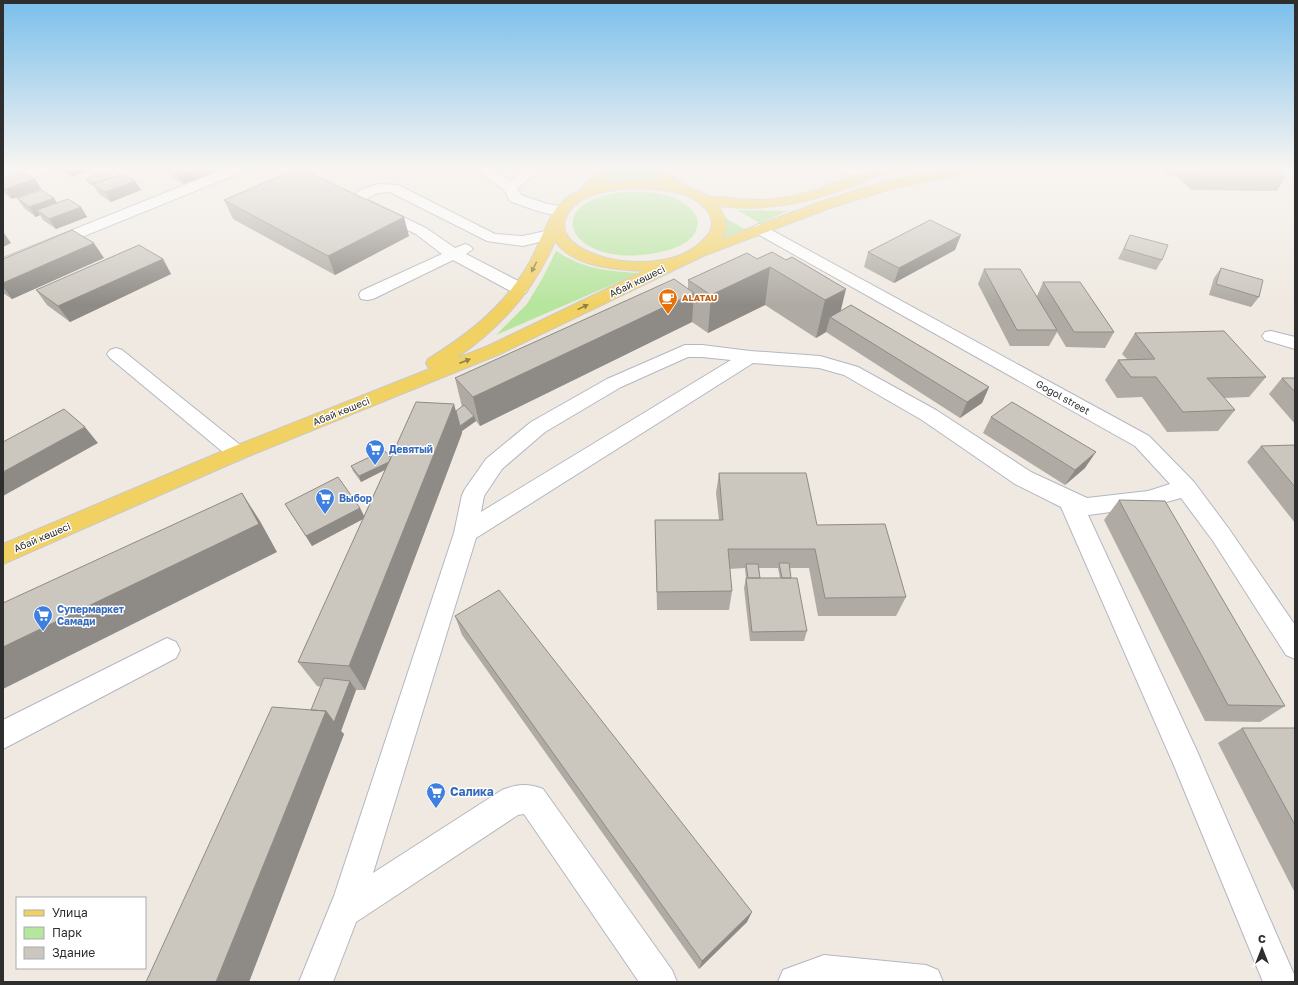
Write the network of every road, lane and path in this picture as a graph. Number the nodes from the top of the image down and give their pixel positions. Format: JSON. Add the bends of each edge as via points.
{"nodes":[{"id":1,"x":130,"y":213,"type":"edge"},
{"id":2,"x":384,"y":213,"type":"edge"},
{"id":3,"x":442,"y":213,"type":"edge"},
{"id":4,"x":556,"y":213,"type":"edge"},
{"id":5,"x":715,"y":213,"type":"edge"},
{"id":6,"x":729,"y":213,"type":"edge"},
{"id":7,"x":791,"y":213,"type":"edge"},
{"id":8,"x":560,"y":215,"type":"junction"},
{"id":9,"x":748,"y":223,"type":"junction"},
{"id":10,"x":550,"y":235,"type":"junction"},
{"id":11,"x":492,"y":238,"type":"junction"},
{"id":12,"x":453,"y":254,"type":"junction"},
{"id":13,"x":697,"y":254,"type":"junction"},
{"id":14,"x":676,"y":262,"type":"junction"},
{"id":15,"x":3,"y":264,"type":"edge"},
{"id":16,"x":520,"y":289,"type":"junction"},
{"id":17,"x":368,"y":295,"type":"dead end"},
{"id":18,"x":1271,"y":336,"type":"dead end"},
{"id":19,"x":1295,"y":343,"type":"edge"},
{"id":20,"x":116,"y":354,"type":"dead end"},
{"id":21,"x":750,"y":357,"type":"junction"},
{"id":22,"x":390,"y":391,"type":"junction"},
{"id":23,"x":237,"y":453,"type":"junction"},
{"id":24,"x":1186,"y":488,"type":"junction"},
{"id":25,"x":1070,"y":501,"type":"junction"},
{"id":26,"x":466,"y":533,"type":"junction"},
{"id":27,"x":3,"y":554,"type":"edge"},
{"id":28,"x":1295,"y":647,"type":"edge"},
{"id":29,"x":168,"y":650,"type":"dead end"},
{"id":30,"x":3,"y":735,"type":"edge"},
{"id":31,"x":344,"y":911,"type":"junction"},
{"id":32,"x":316,"y":982,"type":"edge"},
{"id":33,"x":660,"y":982,"type":"edge"},
{"id":34,"x":795,"y":982,"type":"edge"},
{"id":35,"x":926,"y":982,"type":"edge"},
{"id":36,"x":1280,"y":982,"type":"edge"}],
"edges":[{"from":1,"to":15,"type":"street"},
{"from":2,"to":12,"type":"street","via":[[421,231]]},
{"from":3,"to":11,"type":"street"},
{"from":4,"to":8,"type":"street"},
{"from":5,"to":13,"type":"main road","via":[[719,221],[718,232],[711,244]]},
{"from":6,"to":9,"type":"main road"},
{"from":7,"to":9,"type":"main road"},
{"from":8,"to":10,"type":"main road"},
{"from":8,"to":14,"type":"main road","via":[[557,232],[565,244],[579,254],[600,262],[625,266],[651,266]]},
{"from":9,"to":13,"type":"main road"},
{"from":9,"to":24,"type":"street","name":"Gogol street","via":[[1142,441]]},
{"from":10,"to":11,"type":"street","via":[[523,241]]},
{"from":10,"to":16,"type":"main road","one_way":true},
{"from":11,"to":12,"type":"street"},
{"from":12,"to":16,"type":"street"},
{"from":12,"to":17,"type":"street"},
{"from":13,"to":14,"type":"main road"},
{"from":22,"to":14,"type":"main road","name":"Абай көшесі","one_way":true,"via":[[494,350]]},
{"from":16,"to":22,"type":"main road","via":[[512,302],[482,331]]},
{"from":18,"to":19,"type":"street"},
{"from":20,"to":23,"type":"street"},
{"from":21,"to":25,"type":"street","via":[[820,362],[851,371],[929,415],[1022,478]]},
{"from":21,"to":26,"type":"street"},
{"from":21,"to":26,"type":"street","via":[[684,351],[614,383],[538,428],[494,464],[473,495]]},
{"from":22,"to":23,"type":"main road","name":"Абай көшесі"},
{"from":23,"to":27,"type":"main road","name":"Абай көшесі"},
{"from":24,"to":25,"type":"street","via":[[1148,499],[1087,507]]},
{"from":24,"to":28,"type":"street","name":"Gogol street","via":[[1221,535]]},
{"from":25,"to":36,"type":"street","via":[[1187,761]]},
{"from":26,"to":31,"type":"street"},
{"from":29,"to":30,"type":"street"},
{"from":31,"to":32,"type":"street"},
{"from":31,"to":33,"type":"street","via":[[513,801],[532,800]]},
{"from":34,"to":35,"type":"street","via":[[824,972]]}]}
